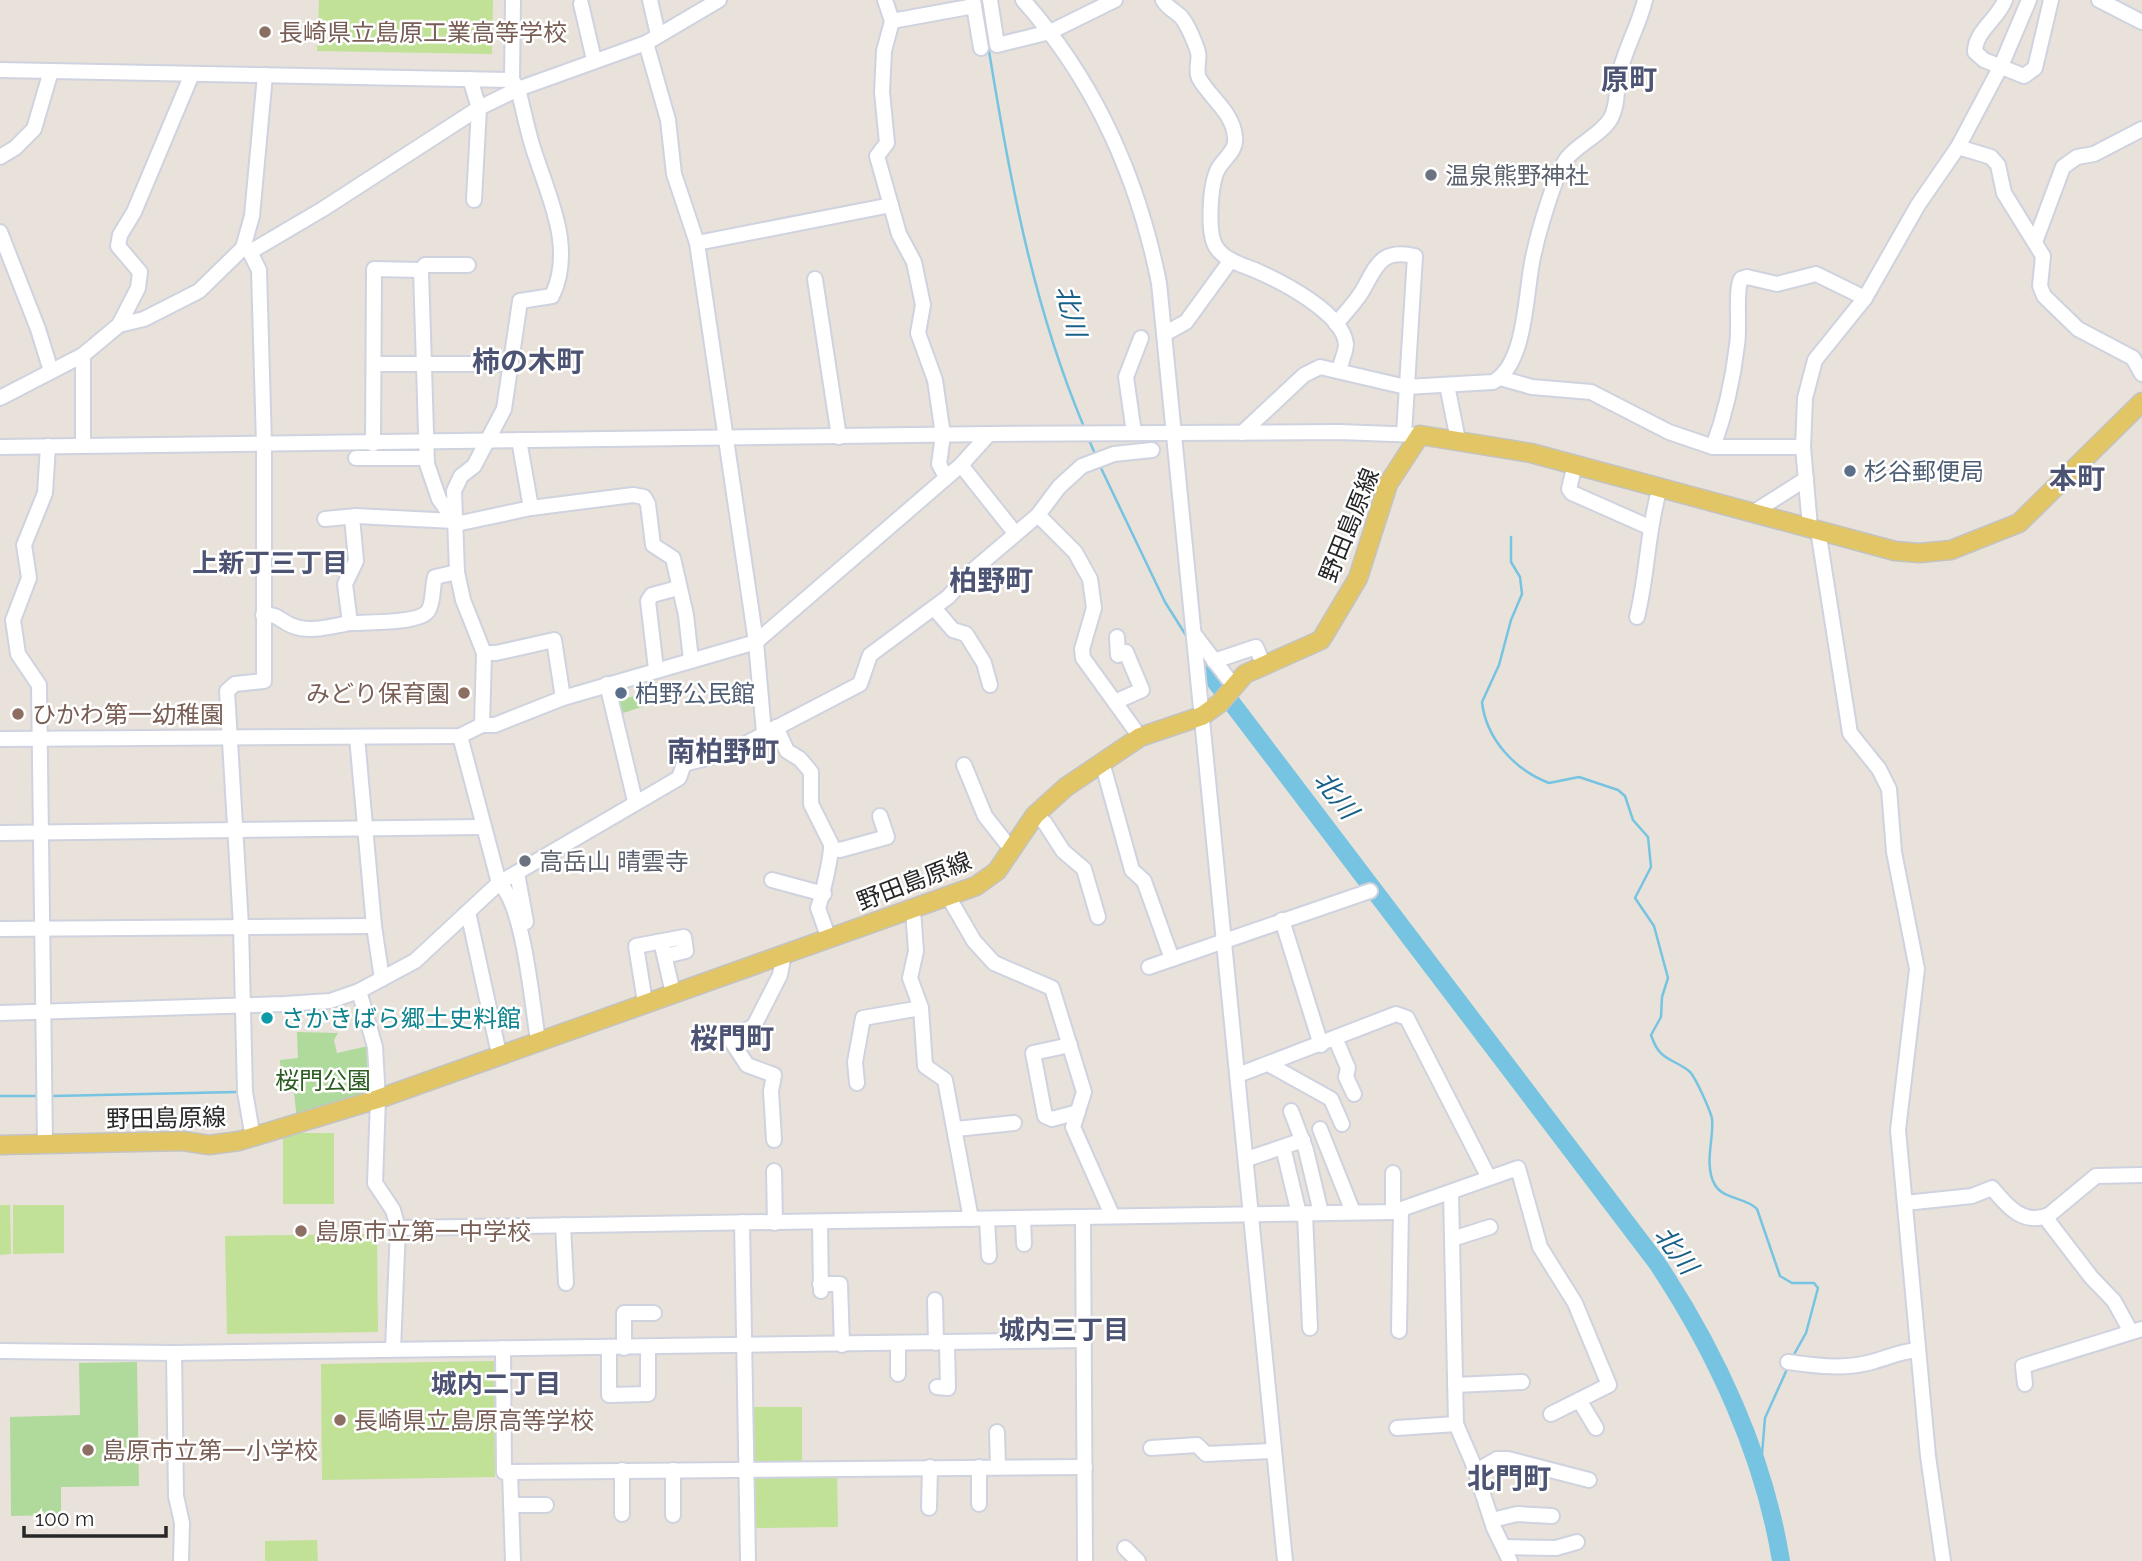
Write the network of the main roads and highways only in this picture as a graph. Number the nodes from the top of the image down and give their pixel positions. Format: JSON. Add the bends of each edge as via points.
{"nodes":[{"id":1,"x":2142,"y":402,"type":"edge"},
{"id":2,"x":0,"y":1145,"type":"edge"}],
"edges":[{"from":1,"to":2,"type":"main road","name":"野田島原線","via":[[2019,523],[1951,550],[1919,553],[1895,551],[1575,464],[1412,435],[1388,484],[1361,569],[1316,645],[1245,674],[1202,716],[1140,737],[1066,787],[1035,815],[988,880],[949,898],[378,1099],[253,1138],[209,1145],[183,1141]]}]}
